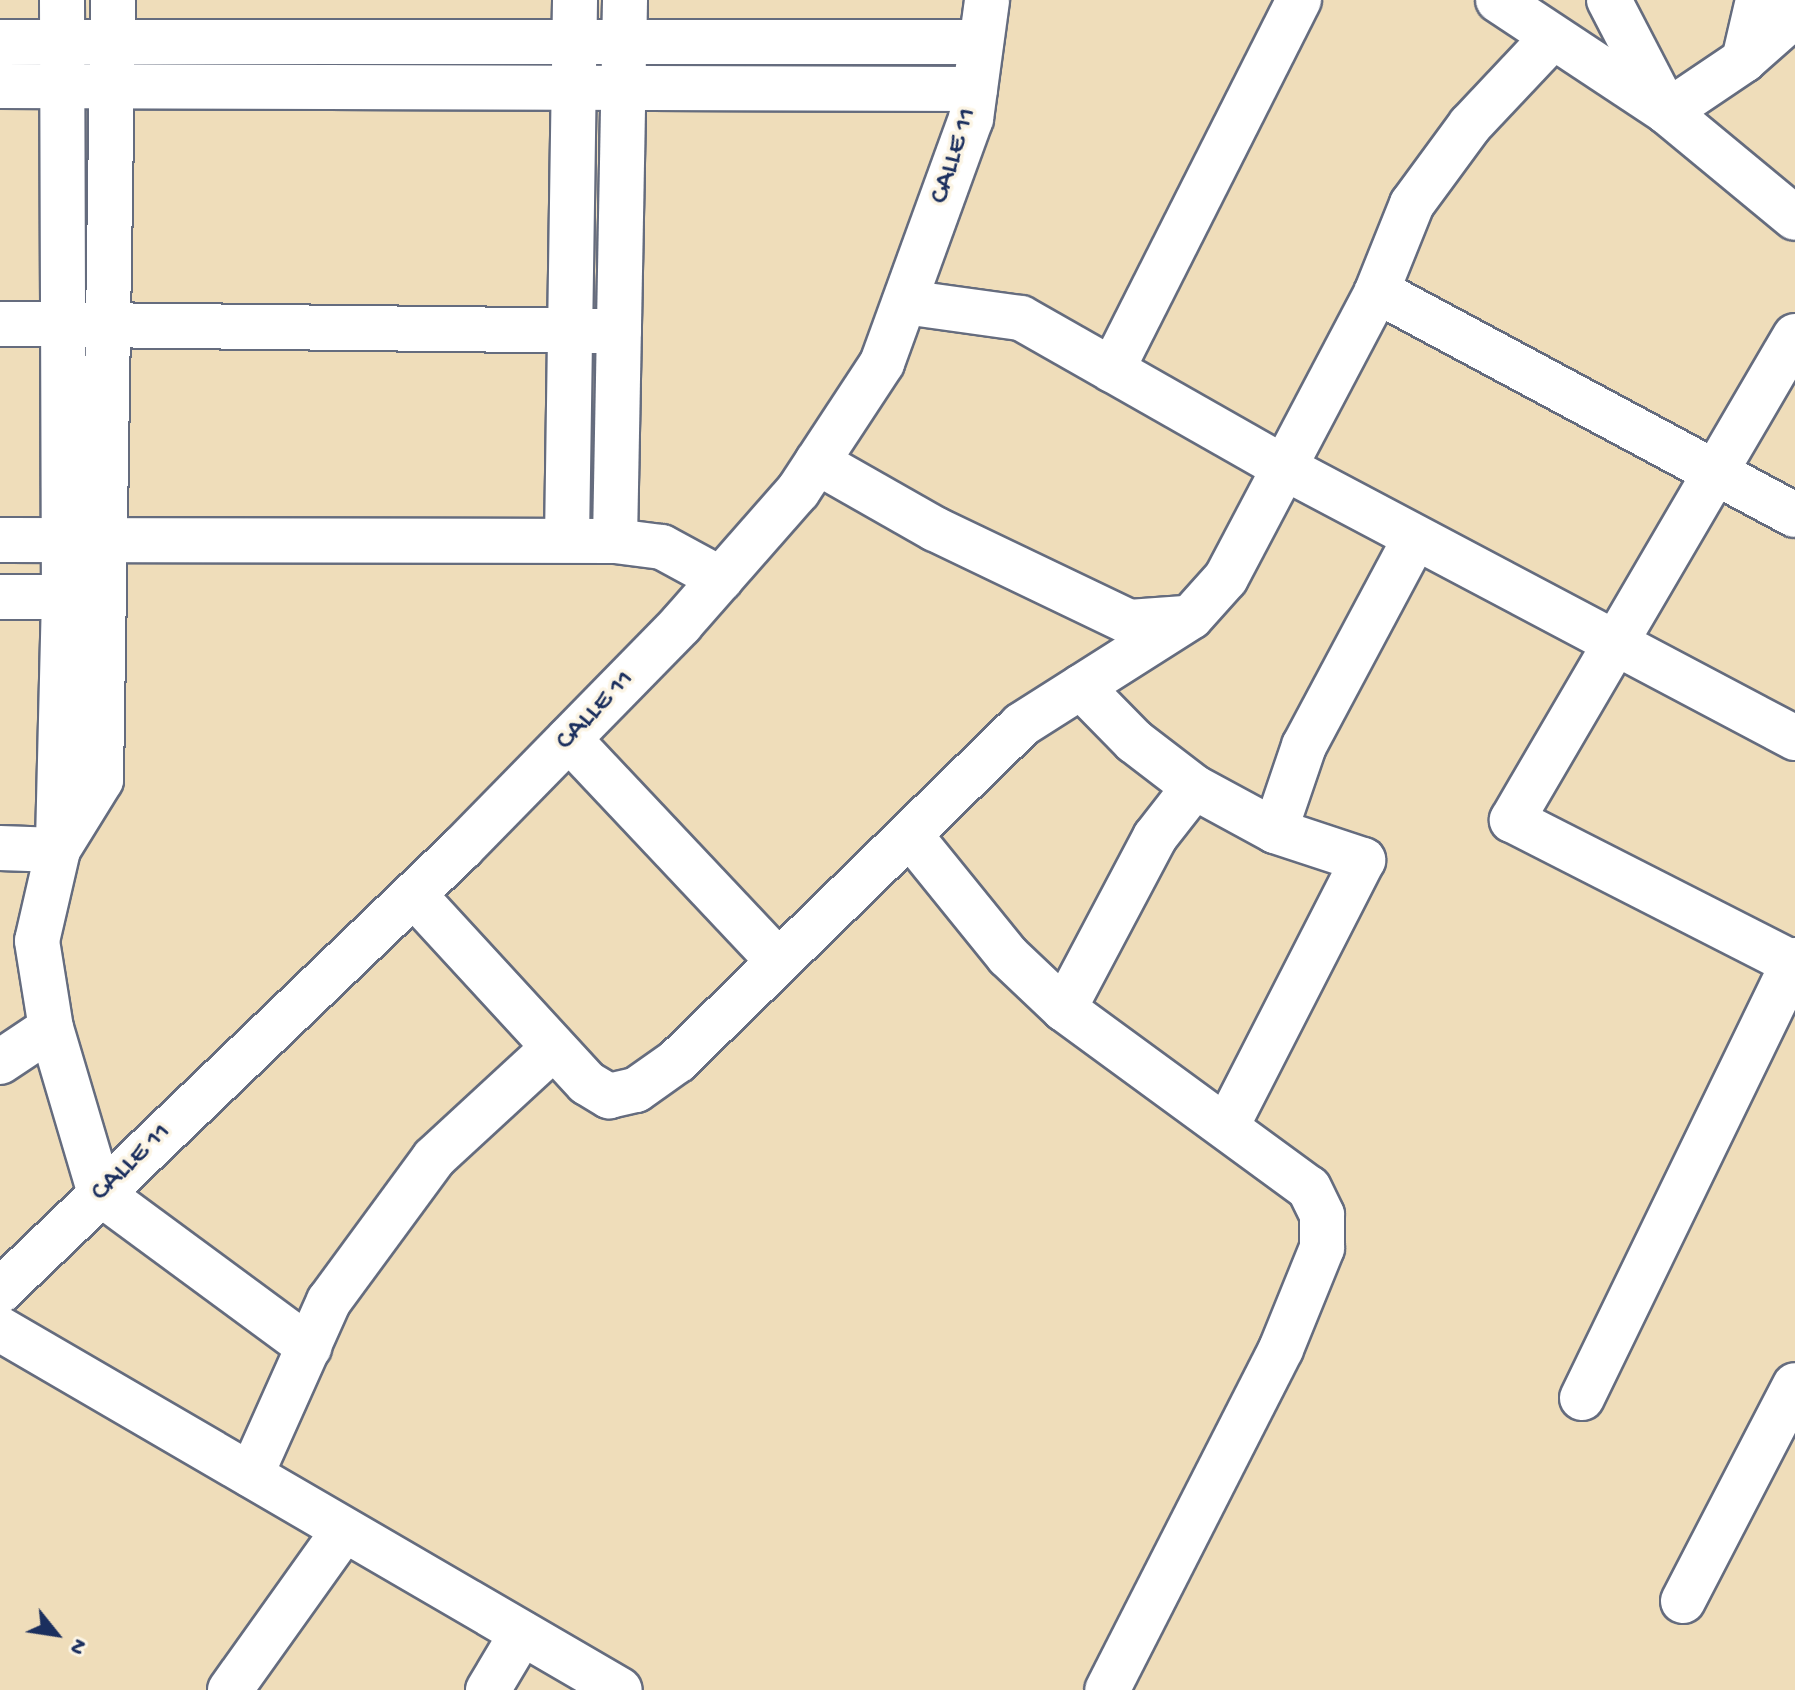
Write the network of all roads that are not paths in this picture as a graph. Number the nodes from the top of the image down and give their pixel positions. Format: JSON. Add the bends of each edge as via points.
{"nodes":[{"id":1,"x":1299,"y":0,"type":"edge"},
{"id":2,"x":1498,"y":0,"type":"edge"},
{"id":3,"x":1609,"y":0,"type":"edge"},
{"id":4,"x":1758,"y":0,"type":"edge"},
{"id":5,"x":1795,"y":15,"type":"edge"},
{"id":6,"x":62,"y":21,"type":"edge"},
{"id":7,"x":112,"y":21,"type":"edge"},
{"id":8,"x":574,"y":21,"type":"edge"},
{"id":9,"x":625,"y":21,"type":"edge"},
{"id":10,"x":984,"y":21,"type":"edge"},
{"id":11,"x":1552,"y":38,"type":"junction"},
{"id":12,"x":0,"y":42,"type":"edge"},
{"id":13,"x":1744,"y":60,"type":"junction"},
{"id":14,"x":0,"y":86,"type":"edge"},
{"id":15,"x":63,"y":86,"type":"junction"},
{"id":16,"x":112,"y":86,"type":"junction"},
{"id":17,"x":573,"y":88,"type":"junction"},
{"id":18,"x":623,"y":88,"type":"junction"},
{"id":19,"x":975,"y":89,"type":"junction"},
{"id":20,"x":1667,"y":112,"type":"junction"},
{"id":21,"x":1795,"y":218,"type":"edge"},
{"id":22,"x":1377,"y":291,"type":"junction"},
{"id":23,"x":905,"y":302,"type":"junction"},
{"id":24,"x":0,"y":324,"type":"edge"},
{"id":25,"x":63,"y":324,"type":"junction"},
{"id":26,"x":108,"y":325,"type":"junction"},
{"id":27,"x":570,"y":330,"type":"junction"},
{"id":28,"x":619,"y":331,"type":"junction"},
{"id":29,"x":1795,"y":336,"type":"edge"},
{"id":30,"x":1112,"y":370,"type":"junction"},
{"id":31,"x":817,"y":462,"type":"junction"},
{"id":32,"x":1287,"y":469,"type":"junction"},
{"id":33,"x":1714,"y":475,"type":"junction"},
{"id":34,"x":1795,"y":515,"type":"edge"},
{"id":35,"x":1415,"y":538,"type":"junction"},
{"id":36,"x":0,"y":540,"type":"edge"},
{"id":37,"x":84,"y":540,"type":"junction"},
{"id":38,"x":567,"y":540,"type":"junction"},
{"id":39,"x":615,"y":541,"type":"junction"},
{"id":40,"x":721,"y":579,"type":"junction"},
{"id":41,"x":0,"y":597,"type":"edge"},
{"id":42,"x":84,"y":597,"type":"junction"},
{"id":43,"x":1191,"y":617,"type":"junction"},
{"id":44,"x":1615,"y":644,"type":"junction"},
{"id":45,"x":1081,"y":687,"type":"junction"},
{"id":46,"x":1795,"y":738,"type":"edge"},
{"id":47,"x":569,"y":739,"type":"junction"},
{"id":48,"x":1194,"y":787,"type":"junction"},
{"id":49,"x":1275,"y":831,"type":"junction"},
{"id":50,"x":910,"y":835,"type":"junction"},
{"id":51,"x":0,"y":848,"type":"edge"},
{"id":52,"x":58,"y":850,"type":"junction"},
{"id":53,"x":414,"y":895,"type":"junction"},
{"id":54,"x":777,"y":960,"type":"junction"},
{"id":55,"x":1794,"y":962,"type":"edge"},
{"id":56,"x":1064,"y":1009,"type":"junction"},
{"id":57,"x":51,"y":1028,"type":"junction"},
{"id":58,"x":553,"y":1048,"type":"junction"},
{"id":59,"x":0,"y":1062,"type":"edge"},
{"id":60,"x":1227,"y":1126,"type":"junction"},
{"id":61,"x":100,"y":1193,"type":"junction"},
{"id":62,"x":0,"y":1291,"type":"edge"},
{"id":63,"x":0,"y":1329,"type":"edge"},
{"id":64,"x":309,"y":1347,"type":"junction"},
{"id":65,"x":1795,"y":1385,"type":"edge"},
{"id":66,"x":1582,"y":1398,"type":"dead end"},
{"id":67,"x":251,"y":1475,"type":"junction"},
{"id":68,"x":344,"y":1530,"type":"junction"},
{"id":69,"x":1683,"y":1601,"type":"dead end"},
{"id":70,"x":522,"y":1633,"type":"junction"},
{"id":71,"x":230,"y":1690,"type":"edge"},
{"id":72,"x":488,"y":1690,"type":"edge"},
{"id":73,"x":620,"y":1690,"type":"edge"},
{"id":74,"x":1107,"y":1690,"type":"edge"}],
"edges":[{"from":1,"to":30,"type":"street"},
{"from":2,"to":11,"type":"street"},
{"from":3,"to":20,"type":"street"},
{"from":4,"to":13,"type":"street"},
{"from":5,"to":13,"type":"street"},
{"from":6,"to":7,"type":"street"},
{"from":6,"to":12,"type":"street"},
{"from":6,"to":15,"type":"street"},
{"from":7,"to":8,"type":"street"},
{"from":7,"to":16,"type":"street"},
{"from":8,"to":9,"type":"street"},
{"from":8,"to":17,"type":"street"},
{"from":9,"to":10,"type":"street"},
{"from":9,"to":18,"type":"street"},
{"from":10,"to":19,"type":"street","name":"CALLE 11"},
{"from":11,"to":20,"type":"street"},
{"from":11,"to":22,"type":"street","via":[[1470,125],[1412,204]]},
{"from":13,"to":20,"type":"street"},
{"from":14,"to":15,"type":"street"},
{"from":15,"to":16,"type":"street"},
{"from":15,"to":25,"type":"street"},
{"from":16,"to":17,"type":"street"},
{"from":16,"to":26,"type":"street"},
{"from":17,"to":18,"type":"street"},
{"from":17,"to":27,"type":"street"},
{"from":18,"to":19,"type":"street"},
{"from":18,"to":28,"type":"street"},
{"from":19,"to":23,"type":"street","name":"CALLE 11","via":[[971,119]]},
{"from":20,"to":21,"type":"street"},
{"from":22,"to":32,"type":"street"},
{"from":22,"to":33,"type":"street"},
{"from":23,"to":30,"type":"street","via":[[1021,318]]},
{"from":23,"to":31,"type":"street","name":"CALLE 11","via":[[882,363]]},
{"from":24,"to":25,"type":"street"},
{"from":25,"to":26,"type":"street"},
{"from":25,"to":37,"type":"street"},
{"from":26,"to":27,"type":"street"},
{"from":26,"to":37,"type":"street"},
{"from":27,"to":28,"type":"street"},
{"from":27,"to":38,"type":"street"},
{"from":28,"to":39,"type":"street"},
{"from":29,"to":33,"type":"street"},
{"from":30,"to":32,"type":"street"},
{"from":31,"to":40,"type":"street","name":"CALLE 11"},
{"from":31,"to":43,"type":"street","via":[[935,529],[1129,622]]},
{"from":32,"to":35,"type":"street"},
{"from":32,"to":43,"type":"street","via":[[1226,578]]},
{"from":33,"to":34,"type":"street"},
{"from":33,"to":44,"type":"street"},
{"from":35,"to":44,"type":"street"},
{"from":35,"to":49,"type":"street","via":[[1304,746]]},
{"from":36,"to":37,"type":"street"},
{"from":37,"to":38,"type":"street"},
{"from":37,"to":42,"type":"street"},
{"from":38,"to":39,"type":"street"},
{"from":39,"to":40,"type":"street","via":[[662,547]]},
{"from":40,"to":47,"type":"street","name":"CALLE 11"},
{"from":41,"to":42,"type":"street"},
{"from":42,"to":52,"type":"street","via":[[101,780]]},
{"from":43,"to":45,"type":"street"},
{"from":44,"to":46,"type":"street"},
{"from":44,"to":55,"type":"street","via":[[1512,820]]},
{"from":45,"to":48,"type":"street","via":[[1134,741]]},
{"from":45,"to":50,"type":"street","via":[[1021,725]]},
{"from":47,"to":53,"type":"street","name":"CALLE 11"},
{"from":47,"to":54,"type":"street"},
{"from":48,"to":49,"type":"street"},
{"from":48,"to":56,"type":"street","via":[[1155,837]]},
{"from":49,"to":60,"type":"street","via":[[1363,860]]},
{"from":50,"to":54,"type":"street"},
{"from":50,"to":56,"type":"street","via":[[1008,956]]},
{"from":51,"to":52,"type":"street"},
{"from":52,"to":57,"type":"street","via":[[37,941]]},
{"from":53,"to":58,"type":"street"},
{"from":53,"to":61,"type":"street","name":"CALLE 11"},
{"from":54,"to":58,"type":"street","via":[[677,1061],[636,1090],[609,1096],[587,1083]]},
{"from":55,"to":66,"type":"street"},
{"from":56,"to":60,"type":"street"},
{"from":57,"to":59,"type":"street"},
{"from":57,"to":61,"type":"street"},
{"from":58,"to":64,"type":"street","via":[[434,1158],[329,1301]]},
{"from":60,"to":74,"type":"street","via":[[1309,1188],[1322,1215],[1322,1248],[1281,1349]]},
{"from":61,"to":62,"type":"street","name":"CALLE 11"},
{"from":61,"to":64,"type":"street"},
{"from":63,"to":67,"type":"street"},
{"from":64,"to":67,"type":"street"},
{"from":65,"to":69,"type":"street"},
{"from":67,"to":68,"type":"street"},
{"from":68,"to":70,"type":"street"},
{"from":68,"to":71,"type":"street"},
{"from":70,"to":72,"type":"street"},
{"from":70,"to":73,"type":"street"}]}
